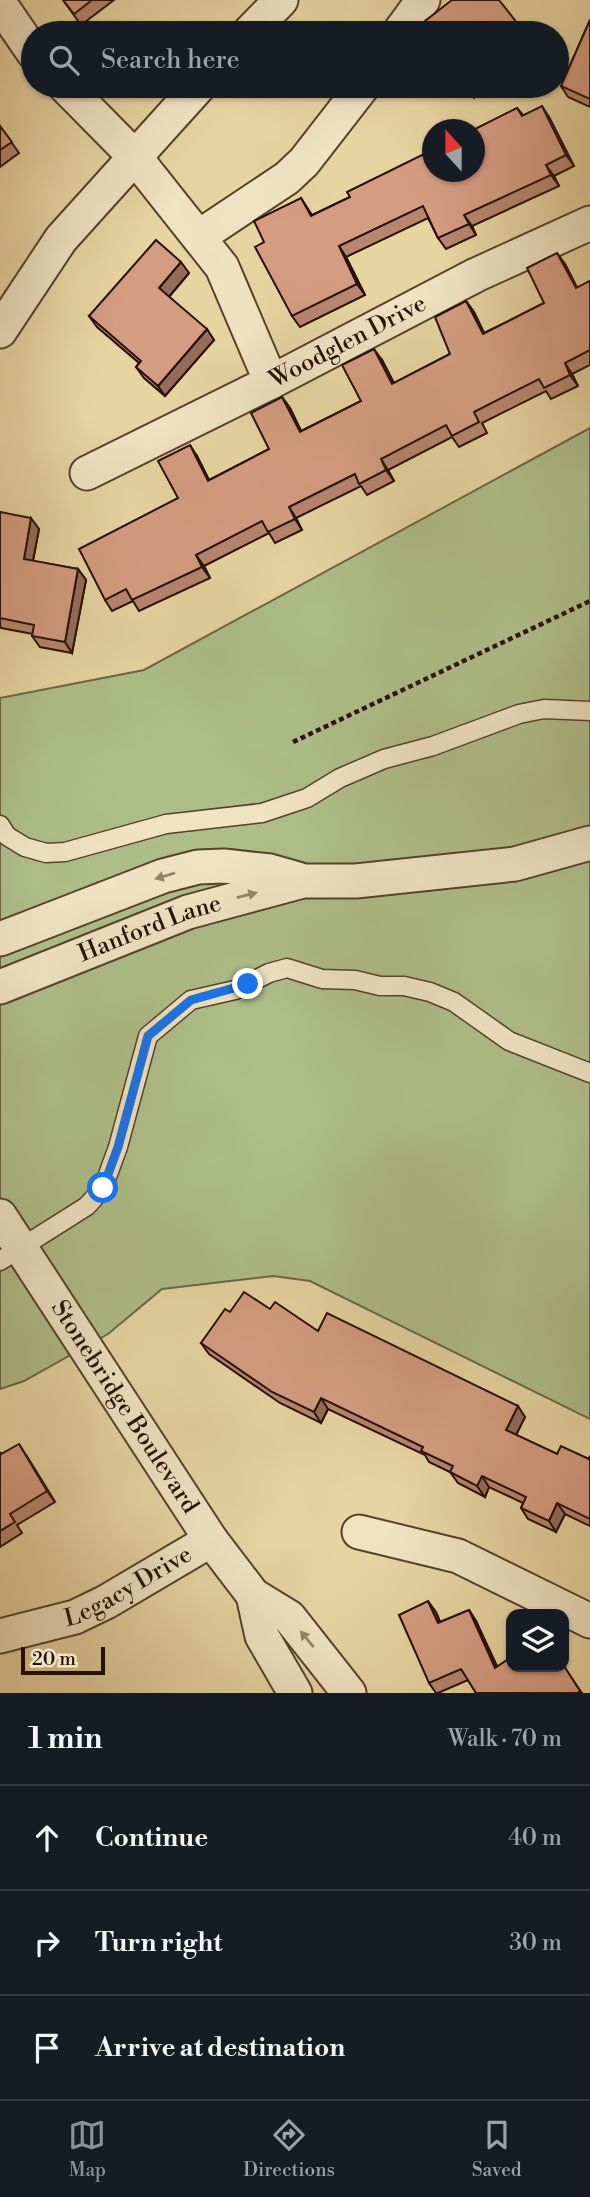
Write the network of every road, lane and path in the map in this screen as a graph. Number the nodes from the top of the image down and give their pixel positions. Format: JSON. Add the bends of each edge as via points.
{"nodes":[{"id":1,"x":281,"y":0,"type":"edge"},
{"id":2,"x":423,"y":0,"type":"edge"},
{"id":3,"x":0,"y":4,"type":"edge"},
{"id":4,"x":261,"y":21,"type":"edge"},
{"id":5,"x":408,"y":21,"type":"edge"},
{"id":6,"x":21,"y":35,"type":"edge"},
{"id":7,"x":77,"y":98,"type":"edge"},
{"id":8,"x":188,"y":98,"type":"edge"},
{"id":9,"x":354,"y":98,"type":"edge"},
{"id":10,"x":134,"y":156,"type":"junction"},
{"id":11,"x":590,"y":223,"type":"edge"},
{"id":12,"x":200,"y":236,"type":"junction"},
{"id":13,"x":0,"y":331,"type":"edge"},
{"id":14,"x":271,"y":382,"type":"junction"},
{"id":15,"x":87,"y":473,"type":"dead end"},
{"id":16,"x":590,"y":601,"type":"edge"},
{"id":17,"x":590,"y":711,"type":"edge"},
{"id":18,"x":293,"y":742,"type":"dead end"},
{"id":19,"x":0,"y":825,"type":"edge"},
{"id":20,"x":590,"y":843,"type":"edge"},
{"id":21,"x":303,"y":881,"type":"junction"},
{"id":22,"x":0,"y":939,"type":"edge"},
{"id":23,"x":0,"y":987,"type":"edge"},
{"id":24,"x":590,"y":1073,"type":"edge"},
{"id":25,"x":0,"y":1216,"type":"edge"},
{"id":26,"x":10,"y":1255,"type":"edge"},
{"id":27,"x":359,"y":1532,"type":"dead end"},
{"id":28,"x":211,"y":1540,"type":"junction"},
{"id":29,"x":253,"y":1595,"type":"junction"},
{"id":30,"x":590,"y":1621,"type":"edge"},
{"id":31,"x":0,"y":1636,"type":"edge"},
{"id":32,"x":295,"y":1693,"type":"edge"},
{"id":33,"x":349,"y":1693,"type":"edge"}],
"edges":[{"from":1,"to":4,"type":"street"},
{"from":2,"to":5,"type":"street"},
{"from":3,"to":6,"type":"street"},
{"from":7,"to":10,"type":"street","name":"Woodglen Drive"},
{"from":8,"to":10,"type":"street"},
{"from":9,"to":12,"type":"street","via":[[287,178]]},
{"from":10,"to":12,"type":"street","name":"Woodglen Drive"},
{"from":10,"to":13,"type":"street","via":[[61,239]]},
{"from":11,"to":14,"type":"street","name":"Woodglen Drive","via":[[476,275]]},
{"from":12,"to":14,"type":"street","name":"Woodglen Drive","via":[[240,304]]},
{"from":14,"to":15,"type":"street"},
{"from":16,"to":18,"type":"path"},
{"from":17,"to":19,"type":"lane","via":[[544,709],[519,714],[360,769],[284,807],[166,824],[65,852],[25,847],[7,836]]},
{"from":20,"to":21,"type":"street","name":"Hanford Lane","via":[[515,864],[356,881]]},
{"from":21,"to":22,"type":"street","name":"Hanford Lane","one_way":true,"via":[[270,871],[198,867],[163,876]]},
{"from":23,"to":21,"type":"street","name":"Hanford Lane","one_way":true,"via":[[188,912]]},
{"from":24,"to":26,"type":"lane","via":[[509,1041],[454,1002],[429,992],[404,985],[322,979],[287,968],[269,973],[235,989],[191,1000],[148,1036],[103,1188],[87,1206]]},
{"from":25,"to":26,"type":"street","name":"Stonebridge Boulevard"},
{"from":26,"to":28,"type":"street","name":"Stonebridge Boulevard"},
{"from":27,"to":30,"type":"street","via":[[458,1556]]},
{"from":28,"to":29,"type":"street","name":"Stonebridge Boulevard"},
{"from":28,"to":31,"type":"street","name":"Legacy Drive","via":[[75,1617]]},
{"from":29,"to":32,"type":"street","name":"Stonebridge Boulevard","via":[[262,1636]]},
{"from":33,"to":29,"type":"street","name":"Stonebridge Boulevard","one_way":true,"via":[[289,1617]]}]}
